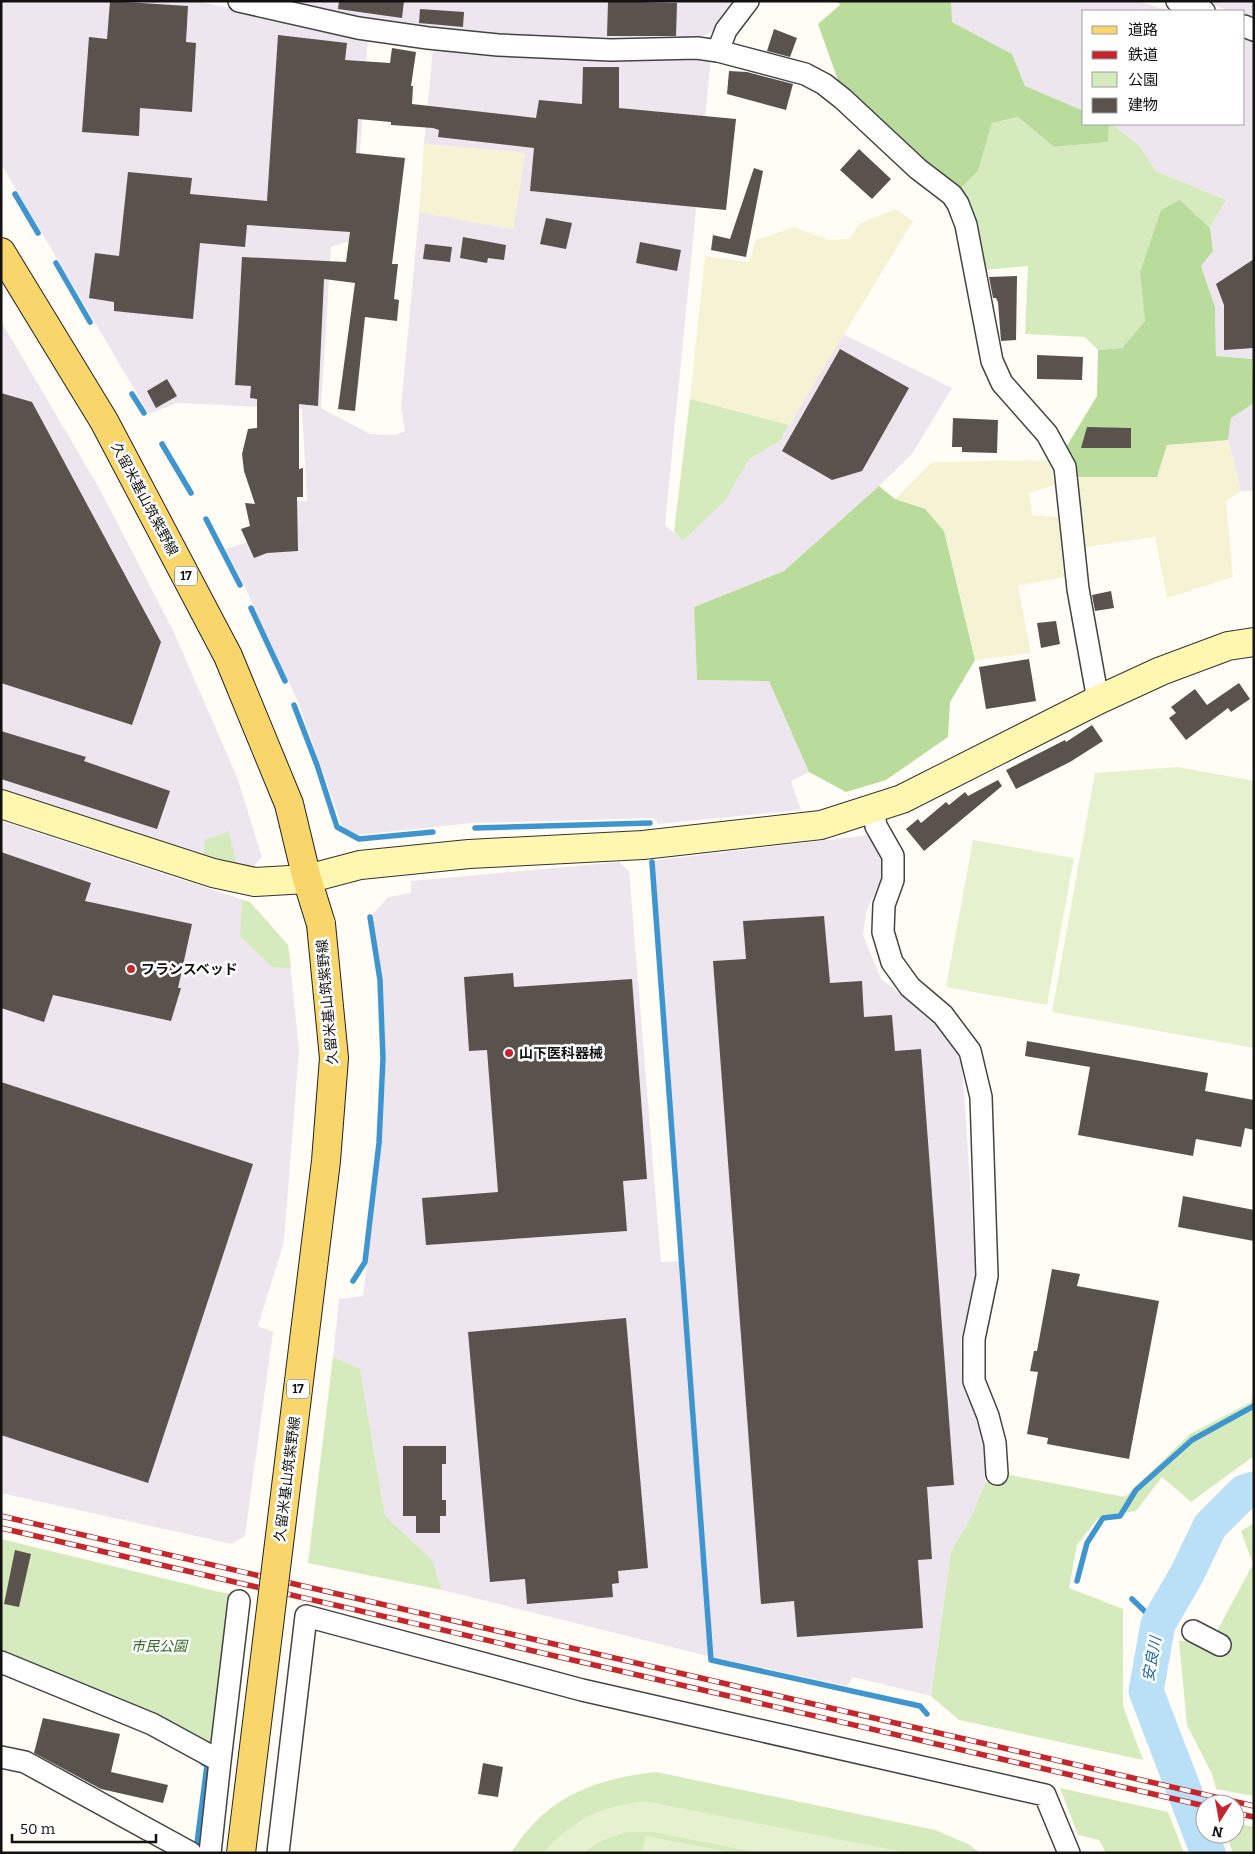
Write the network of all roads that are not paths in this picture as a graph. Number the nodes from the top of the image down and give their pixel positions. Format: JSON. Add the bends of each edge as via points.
{"nodes":[{"id":1,"x":239,"y":1,"type":"edge"},
{"id":2,"x":748,"y":1,"type":"edge"},
{"id":3,"x":1177,"y":1,"type":"edge"},
{"id":4,"x":1201,"y":10,"type":"edge"},
{"id":5,"x":718,"y":51,"type":"junction"},
{"id":6,"x":1,"y":252,"type":"edge"},
{"id":7,"x":1254,"y":642,"type":"edge"},
{"id":8,"x":1098,"y":700,"type":"junction"},
{"id":9,"x":1,"y":804,"type":"edge"},
{"id":10,"x":873,"y":808,"type":"junction"},
{"id":11,"x":307,"y":878,"type":"junction"},
{"id":12,"x":997,"y":1474,"type":"dead end"},
{"id":13,"x":239,"y":1601,"type":"dead end"},
{"id":14,"x":1193,"y":1631,"type":"dead end"},
{"id":15,"x":1220,"y":1645,"type":"dead end"},
{"id":16,"x":1,"y":1662,"type":"edge"},
{"id":17,"x":1,"y":1757,"type":"edge"},
{"id":18,"x":220,"y":1761,"type":"junction"},
{"id":19,"x":188,"y":1851,"type":"edge"},
{"id":20,"x":210,"y":1853,"type":"edge"},
{"id":21,"x":242,"y":1853,"type":"edge"},
{"id":22,"x":278,"y":1853,"type":"edge"},
{"id":23,"x":1069,"y":1853,"type":"edge"}],
"edges":[{"from":1,"to":5,"type":"street","via":[[358,28],[428,38],[611,50],[697,48]]},
{"from":2,"to":5,"type":"street","via":[[726,30]]},
{"from":3,"to":4,"type":"street"},
{"from":5,"to":8,"type":"street","via":[[805,74],[824,84],[918,169],[952,195],[958,204],[966,225],[992,361],[1002,384],[1047,434],[1065,467],[1078,589]]},
{"from":6,"to":11,"type":"main road","name":"久留米基山筑紫野線","number":"17","via":[[104,421],[228,656],[288,804]]},
{"from":7,"to":8,"type":"street","via":[[1228,646]]},
{"from":8,"to":10,"type":"street","via":[[902,799]]},
{"from":9,"to":11,"type":"street","via":[[213,873],[255,882]]},
{"from":10,"to":11,"type":"street","via":[[822,825],[643,845],[469,854],[360,865]]},
{"from":10,"to":12,"type":"street","via":[[876,826],[892,856],[893,880],[884,905],[883,932],[892,962],[910,987],[943,1015],[970,1051],[981,1097],[987,1276],[974,1339],[974,1381],[995,1444]]},
{"from":11,"to":21,"type":"main road","name":"久留米基山筑紫野線","number":"17","bridge":true,"via":[[320,924],[334,1058],[326,1161]]},
{"from":13,"to":18,"type":"street"},
{"from":14,"to":15,"type":"street"},
{"from":16,"to":18,"type":"street","via":[[152,1724]]},
{"from":17,"to":19,"type":"street","via":[[25,1762]]},
{"from":18,"to":20,"type":"street"},
{"from":22,"to":23,"type":"street","via":[[306,1616],[582,1690],[1045,1795]]}]}
